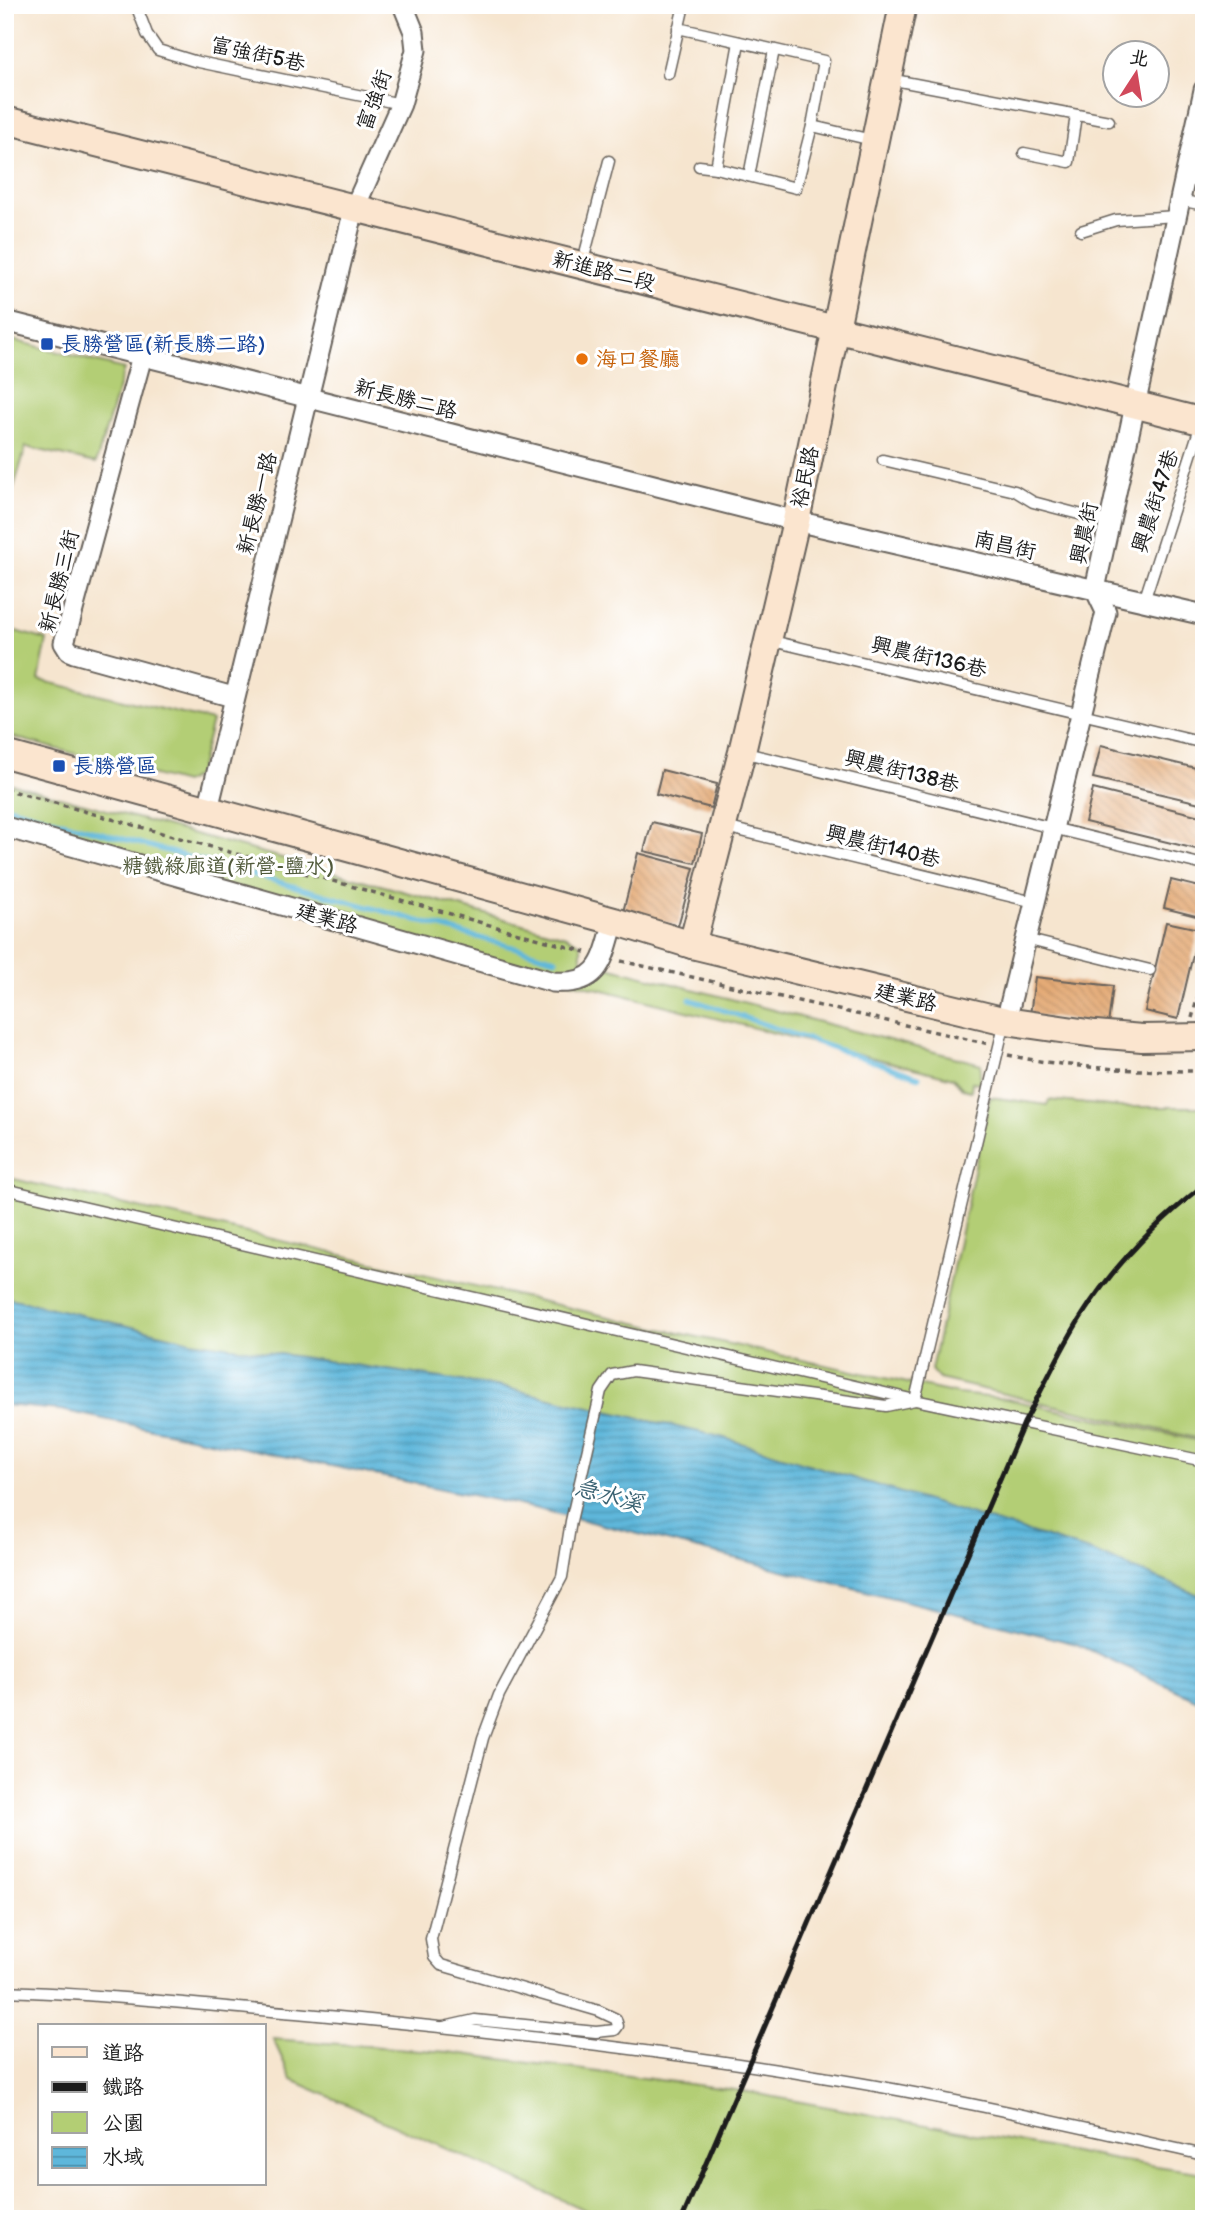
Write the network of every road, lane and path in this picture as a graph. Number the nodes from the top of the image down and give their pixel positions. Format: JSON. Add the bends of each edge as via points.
{"nodes":[{"id":1,"x":136,"y":5,"type":"edge"},
{"id":2,"x":403,"y":5,"type":"edge"},
{"id":3,"x":903,"y":5,"type":"edge"},
{"id":4,"x":683,"y":6,"type":"edge"},
{"id":5,"x":678,"y":28,"type":"junction"},
{"id":6,"x":739,"y":42,"type":"junction"},
{"id":7,"x":774,"y":50,"type":"junction"},
{"id":8,"x":668,"y":75,"type":"dead end"},
{"id":9,"x":888,"y":79,"type":"junction"},
{"id":10,"x":1204,"y":90,"type":"edge"},
{"id":11,"x":401,"y":104,"type":"junction"},
{"id":12,"x":1076,"y":115,"type":"junction"},
{"id":13,"x":5,"y":120,"type":"edge"},
{"id":14,"x":1109,"y":121,"type":"dead end"},
{"id":15,"x":812,"y":126,"type":"junction"},
{"id":16,"x":876,"y":141,"type":"junction"},
{"id":17,"x":1024,"y":153,"type":"dead end"},
{"id":18,"x":609,"y":161,"type":"dead end"},
{"id":19,"x":699,"y":166,"type":"dead end"},
{"id":20,"x":716,"y":168,"type":"junction"},
{"id":21,"x":749,"y":176,"type":"junction"},
{"id":22,"x":1204,"y":205,"type":"edge"},
{"id":23,"x":1177,"y":208,"type":"junction"},
{"id":24,"x":354,"y":209,"type":"junction"},
{"id":25,"x":1081,"y":231,"type":"dead end"},
{"id":26,"x":582,"y":265,"type":"junction"},
{"id":27,"x":5,"y":321,"type":"edge"},
{"id":28,"x":836,"y":330,"type":"junction"},
{"id":29,"x":142,"y":356,"type":"junction"},
{"id":30,"x":307,"y":397,"type":"junction"},
{"id":31,"x":1135,"y":404,"type":"junction"},
{"id":32,"x":1203,"y":419,"type":"edge"},
{"id":33,"x":883,"y":460,"type":"dead end"},
{"id":34,"x":796,"y":521,"type":"junction"},
{"id":35,"x":1110,"y":522,"type":"junction"},
{"id":36,"x":1095,"y":589,"type":"junction"},
{"id":37,"x":1144,"y":601,"type":"junction"},
{"id":38,"x":1204,"y":615,"type":"edge"},
{"id":39,"x":768,"y":640,"type":"junction"},
{"id":40,"x":233,"y":697,"type":"junction"},
{"id":41,"x":1081,"y":712,"type":"junction"},
{"id":42,"x":1204,"y":743,"type":"edge"},
{"id":43,"x":742,"y":752,"type":"junction"},
{"id":44,"x":5,"y":754,"type":"edge"},
{"id":45,"x":5,"y":789,"type":"edge"},
{"id":46,"x":208,"y":809,"type":"junction"},
{"id":47,"x":5,"y":827,"type":"edge"},
{"id":48,"x":723,"y":827,"type":"junction"},
{"id":49,"x":1052,"y":827,"type":"junction"},
{"id":50,"x":1204,"y":865,"type":"edge"},
{"id":51,"x":1034,"y":902,"type":"junction"},
{"id":52,"x":614,"y":921,"type":"junction"},
{"id":53,"x":1025,"y":939,"type":"junction"},
{"id":54,"x":692,"y":945,"type":"junction"},
{"id":55,"x":604,"y":957,"type":"junction"},
{"id":56,"x":1150,"y":970,"type":"dead end"},
{"id":57,"x":1204,"y":974,"type":"edge"},
{"id":58,"x":1006,"y":1021,"type":"junction"},
{"id":59,"x":1195,"y":1037,"type":"edge"},
{"id":60,"x":993,"y":1047,"type":"junction"},
{"id":61,"x":1204,"y":1071,"type":"edge"},
{"id":62,"x":5,"y":1189,"type":"edge"},
{"id":63,"x":915,"y":1400,"type":"junction"},
{"id":64,"x":1204,"y":1461,"type":"edge"},
{"id":65,"x":5,"y":1991,"type":"edge"},
{"id":66,"x":444,"y":2027,"type":"junction"},
{"id":67,"x":1204,"y":2155,"type":"edge"}],
"edges":[{"from":1,"to":11,"type":"lane","name":"富強街5巷","via":[[158,50]]},
{"from":2,"to":11,"type":"street","name":"富強街","via":[[416,50]]},
{"from":3,"to":9,"type":"street","name":"裕民路"},
{"from":4,"to":5,"type":"lane"},
{"from":5,"to":6,"type":"lane"},
{"from":5,"to":8,"type":"lane"},
{"from":6,"to":7,"type":"lane"},
{"from":6,"to":20,"type":"lane"},
{"from":7,"to":15,"type":"lane","via":[[824,61]]},
{"from":7,"to":21,"type":"lane"},
{"from":9,"to":12,"type":"lane"},
{"from":9,"to":16,"type":"street","name":"裕民路"},
{"from":10,"to":23,"type":"street","name":"興農街"},
{"from":11,"to":24,"type":"street","name":"富強街"},
{"from":12,"to":14,"type":"lane"},
{"from":12,"to":17,"type":"lane","via":[[1069,162]]},
{"from":13,"to":24,"type":"street","name":"新進路二段"},
{"from":15,"to":16,"type":"lane"},
{"from":15,"to":21,"type":"lane","via":[[796,188]]},
{"from":16,"to":28,"type":"street","name":"裕民路"},
{"from":18,"to":26,"type":"lane"},
{"from":19,"to":20,"type":"lane"},
{"from":20,"to":21,"type":"lane"},
{"from":22,"to":23,"type":"lane"},
{"from":23,"to":25,"type":"lane"},
{"from":23,"to":31,"type":"street","name":"興農街"},
{"from":24,"to":26,"type":"street","name":"新進路二段"},
{"from":24,"to":30,"type":"street","name":"新長勝一路"},
{"from":26,"to":28,"type":"street","name":"新進路二段"},
{"from":27,"to":29,"type":"street","name":"新長勝二路"},
{"from":28,"to":31,"type":"street","name":"新進路二段"},
{"from":28,"to":34,"type":"street","name":"裕民路"},
{"from":29,"to":30,"type":"street","name":"新長勝二路"},
{"from":29,"to":40,"type":"street","name":"新長勝三街","via":[[64,643],[74,653]]},
{"from":30,"to":34,"type":"street","name":"新長勝二路"},
{"from":30,"to":40,"type":"street","name":"新長勝一路"},
{"from":31,"to":32,"type":"street","name":"新進路二段"},
{"from":31,"to":35,"type":"street","name":"興農街"},
{"from":32,"to":37,"type":"lane","name":"興農街47巷"},
{"from":33,"to":35,"type":"lane","via":[[1015,491],[1033,502]]},
{"from":34,"to":36,"type":"street","name":"南昌街"},
{"from":34,"to":39,"type":"street","name":"裕民路"},
{"from":35,"to":36,"type":"street","name":"興農街"},
{"from":36,"to":37,"type":"street","name":"南昌街"},
{"from":36,"to":41,"type":"street","name":"興農街","via":[[1107,612]]},
{"from":37,"to":38,"type":"street","name":"南昌街"},
{"from":39,"to":41,"type":"lane","name":"興農街136巷"},
{"from":39,"to":43,"type":"street","name":"裕民路"},
{"from":40,"to":46,"type":"street","name":"新長勝一路"},
{"from":41,"to":42,"type":"lane","name":"興農街136巷"},
{"from":41,"to":49,"type":"street","name":"興農街"},
{"from":43,"to":48,"type":"street","name":"裕民路"},
{"from":43,"to":49,"type":"lane","name":"興農街138巷"},
{"from":44,"to":46,"type":"street","name":"建業路"},
{"from":45,"to":55,"type":"path"},
{"from":46,"to":52,"type":"street","name":"建業路"},
{"from":47,"to":55,"type":"street","name":"建業路","via":[[553,982],[572,984],[583,979]]},
{"from":48,"to":51,"type":"lane","name":"興農街140巷"},
{"from":48,"to":54,"type":"street","name":"裕民路"},
{"from":49,"to":50,"type":"lane","name":"興農街138巷"},
{"from":49,"to":51,"type":"street","name":"興農街"},
{"from":51,"to":53,"type":"street","name":"興農街"},
{"from":52,"to":54,"type":"street","name":"建業路"},
{"from":52,"to":55,"type":"street"},
{"from":53,"to":56,"type":"lane"},
{"from":53,"to":58,"type":"street","name":"興農街"},
{"from":54,"to":58,"type":"street","name":"建業路"},
{"from":55,"to":60,"type":"path"},
{"from":57,"to":59,"type":"path"},
{"from":58,"to":59,"type":"street","name":"建業路","via":[[1142,1038]]},
{"from":58,"to":60,"type":"lane"},
{"from":60,"to":61,"type":"path","via":[[1036,1061],[1093,1068]]},
{"from":60,"to":63,"type":"lane"},
{"from":62,"to":63,"type":"lane"},
{"from":63,"to":64,"type":"lane"},
{"from":63,"to":66,"type":"lane","via":[[886,1406],[634,1371],[612,1375],[605,1383],[562,1577],[499,1695],[483,1738],[431,1946],[442,1965],[599,2011],[618,2026],[596,2032],[475,2020]]},
{"from":65,"to":66,"type":"lane"},
{"from":66,"to":67,"type":"lane","via":[[824,2077]]}]}
